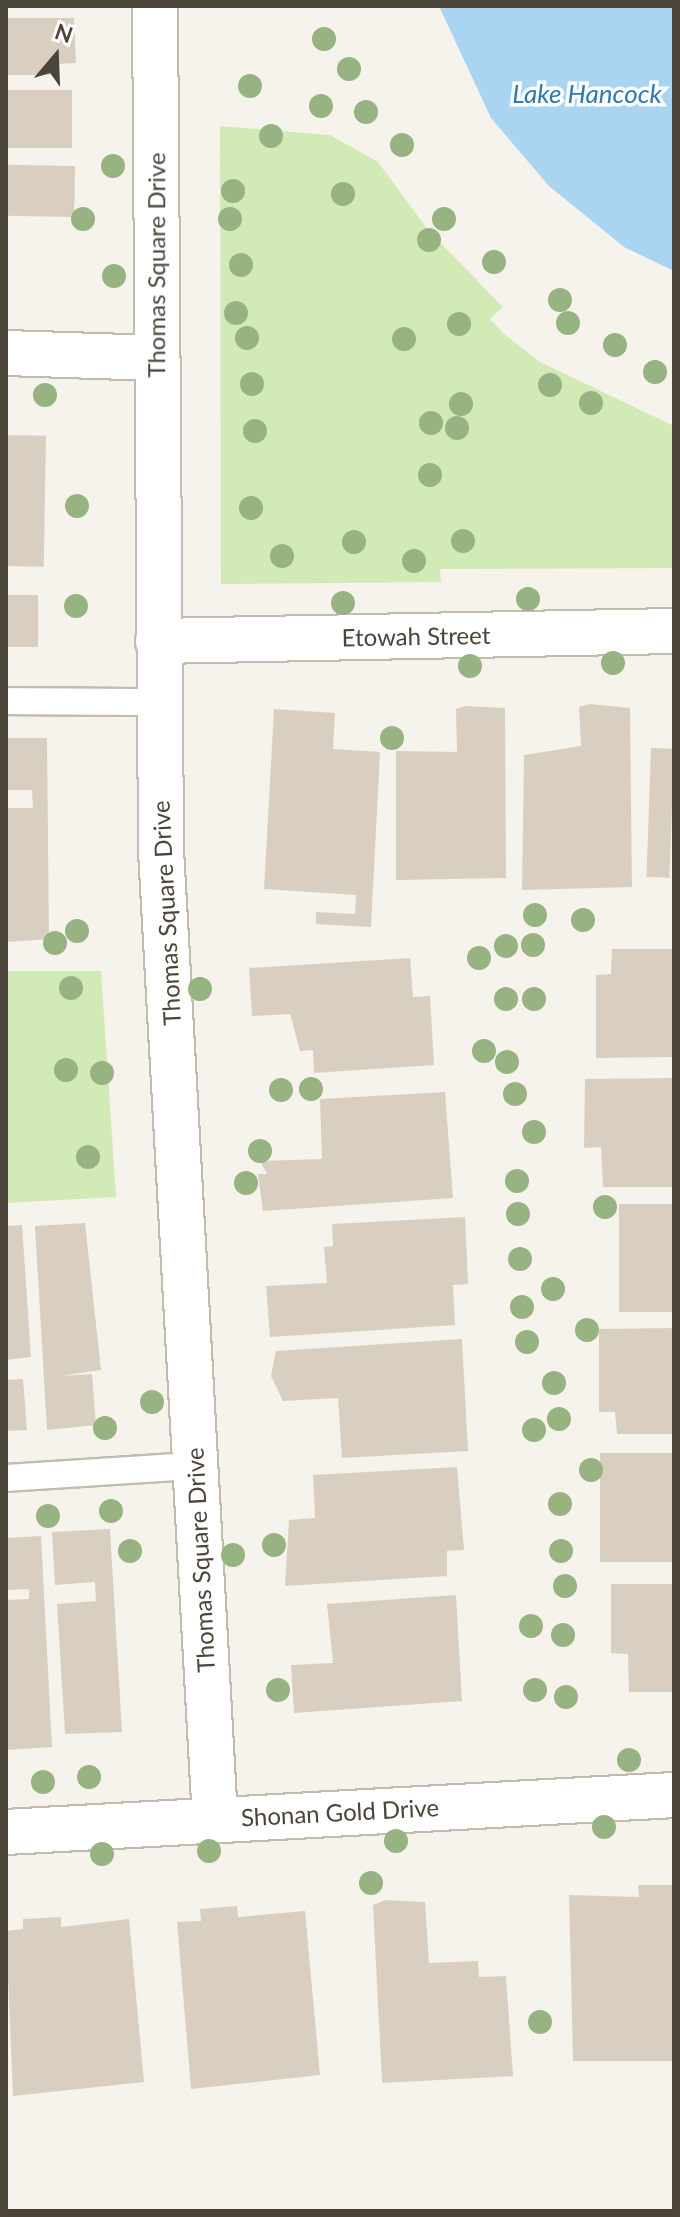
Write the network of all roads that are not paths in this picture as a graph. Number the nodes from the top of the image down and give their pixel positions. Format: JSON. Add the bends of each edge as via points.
{"nodes":[{"id":1,"x":155,"y":6,"type":"edge"},
{"id":2,"x":6,"y":353,"type":"edge"},
{"id":3,"x":157,"y":358,"type":"junction"},
{"id":4,"x":674,"y":631,"type":"edge"},
{"id":5,"x":158,"y":641,"type":"junction"},
{"id":6,"x":6,"y":701,"type":"edge"},
{"id":7,"x":158,"y":702,"type":"junction"},
{"id":8,"x":194,"y":1466,"type":"junction"},
{"id":9,"x":6,"y":1478,"type":"edge"},
{"id":10,"x":674,"y":1795,"type":"edge"},
{"id":11,"x":215,"y":1818,"type":"junction"},
{"id":12,"x":6,"y":1832,"type":"edge"}],
"edges":[{"from":1,"to":3,"type":"street","name":"Thomas Square Drive"},
{"from":2,"to":3,"type":"street"},
{"from":3,"to":5,"type":"street","name":"Thomas Square Drive"},
{"from":4,"to":5,"type":"street","name":"Etowah Street"},
{"from":5,"to":7,"type":"street","name":"Thomas Square Drive"},
{"from":6,"to":7,"type":"lane"},
{"from":7,"to":8,"type":"street","name":"Thomas Square Drive"},
{"from":8,"to":9,"type":"lane"},
{"from":8,"to":11,"type":"street","name":"Thomas Square Drive"},
{"from":10,"to":11,"type":"street","name":"Shonan Gold Drive"},
{"from":11,"to":12,"type":"street","name":"Shonan Gold Drive"}]}
